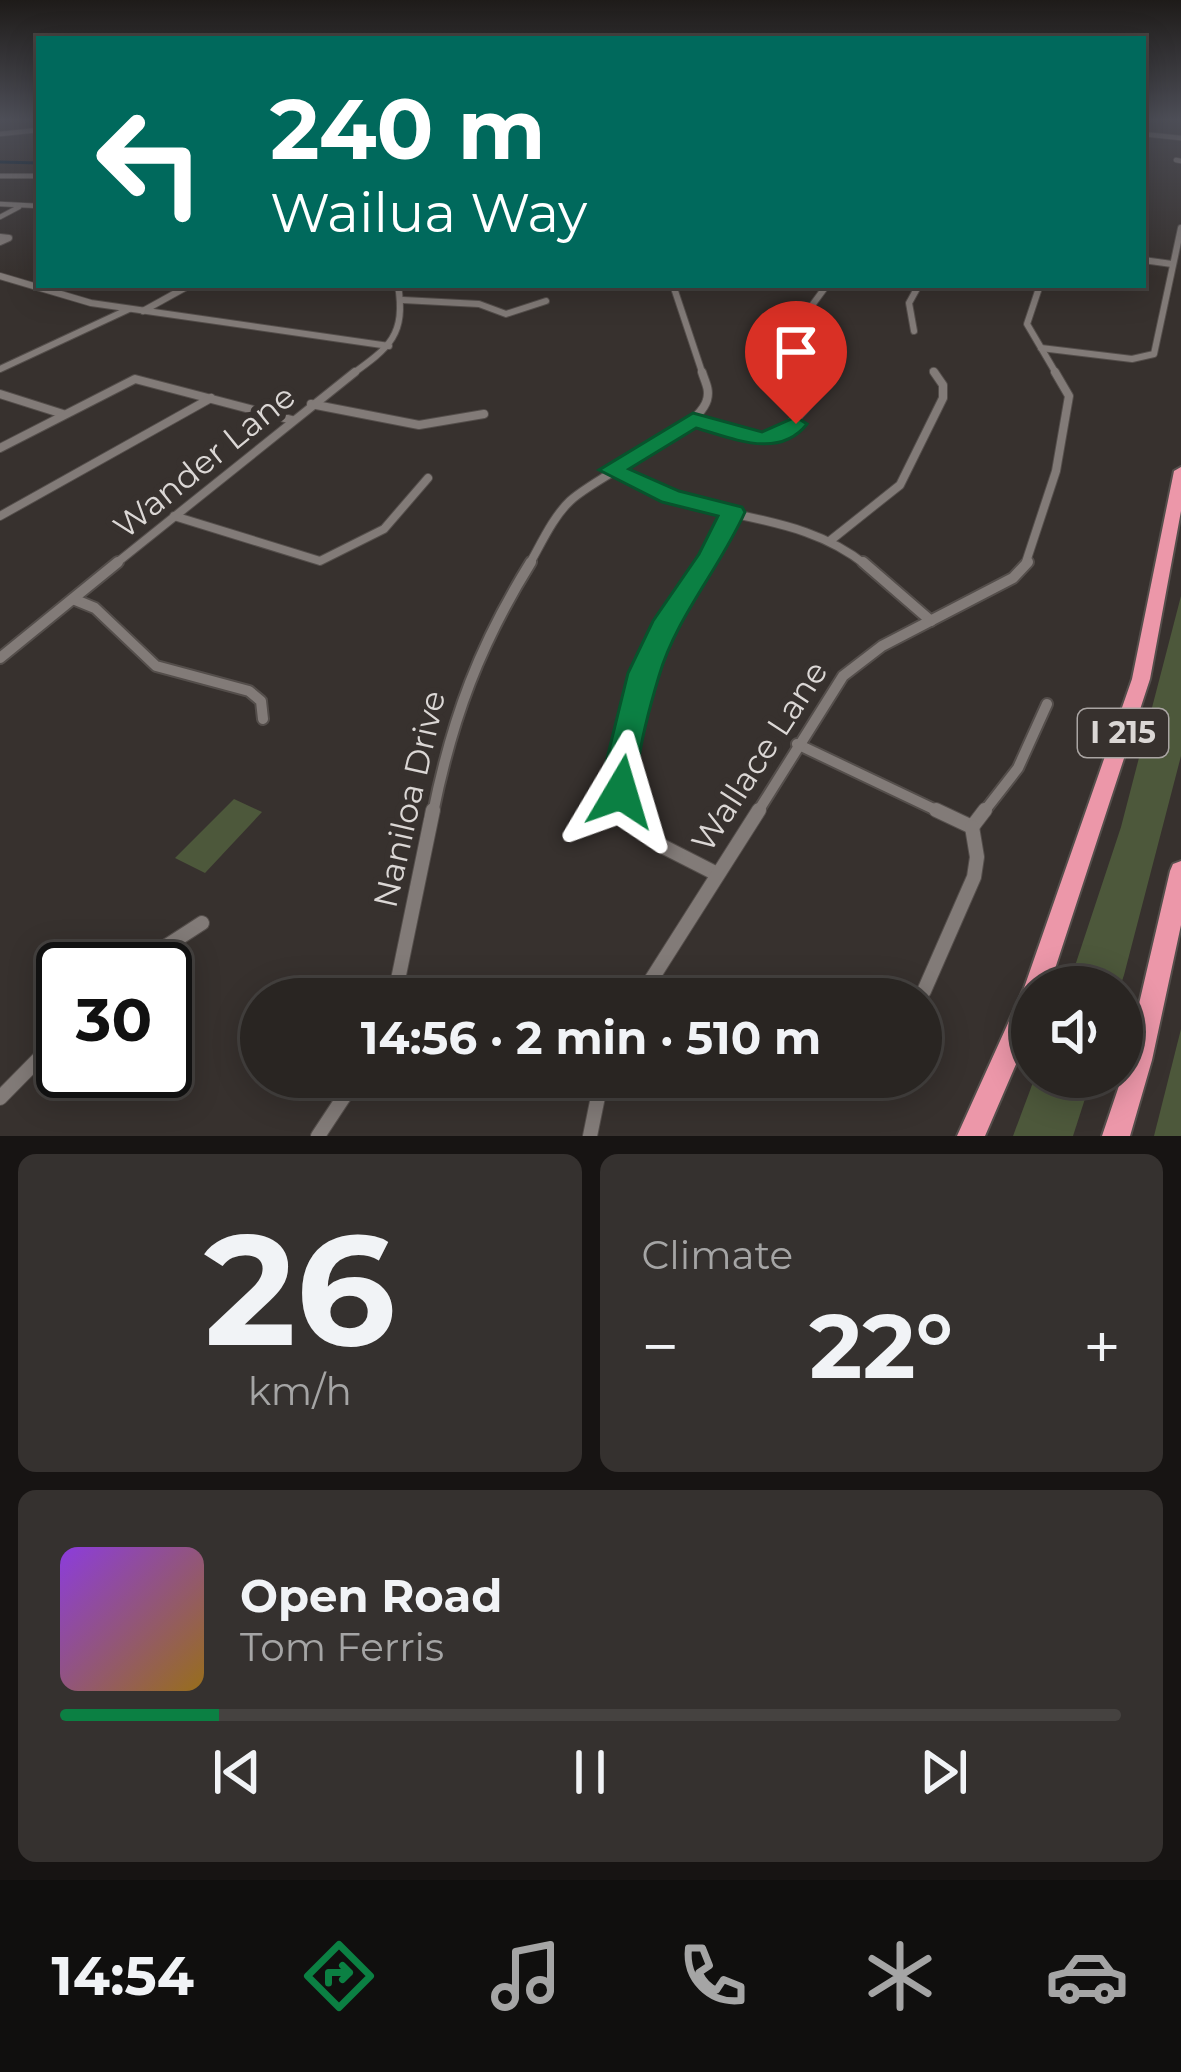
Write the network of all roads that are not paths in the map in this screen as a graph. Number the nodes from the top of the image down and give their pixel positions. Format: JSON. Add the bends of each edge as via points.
{"nodes":[{"id":1,"x":0,"y":176,"type":"edge"},
{"id":2,"x":36,"y":176,"type":"edge"},
{"id":3,"x":0,"y":204,"type":"edge"},
{"id":4,"x":24,"y":205,"type":"junction"},
{"id":5,"x":36,"y":206,"type":"edge"},
{"id":6,"x":0,"y":217,"type":"edge"},
{"id":7,"x":1181,"y":228,"type":"edge"},
{"id":8,"x":1146,"y":260,"type":"edge"},
{"id":9,"x":1172,"y":264,"type":"junction"},
{"id":10,"x":0,"y":276,"type":"edge"},
{"id":11,"x":36,"y":287,"type":"edge"},
{"id":12,"x":40,"y":288,"type":"edge"},
{"id":13,"x":185,"y":288,"type":"edge"},
{"id":14,"x":399,"y":288,"type":"edge"},
{"id":15,"x":675,"y":288,"type":"edge"},
{"id":16,"x":825,"y":288,"type":"edge"},
{"id":17,"x":918,"y":288,"type":"edge"},
{"id":18,"x":1039,"y":288,"type":"edge"},
{"id":19,"x":403,"y":300,"type":"junction"},
{"id":20,"x":546,"y":302,"type":"dead end"},
{"id":21,"x":812,"y":305,"type":"dead end"},
{"id":22,"x":129,"y":309,"type":"junction"},
{"id":23,"x":143,"y":311,"type":"junction"},
{"id":24,"x":914,"y":332,"type":"dead end"},
{"id":25,"x":389,"y":346,"type":"junction"},
{"id":26,"x":1041,"y":348,"type":"junction"},
{"id":27,"x":0,"y":369,"type":"edge"},
{"id":28,"x":933,"y":371,"type":"dead end"},
{"id":29,"x":819,"y":377,"type":"dead end"},
{"id":30,"x":0,"y":394,"type":"edge"},
{"id":31,"x":211,"y":398,"type":"junction"},
{"id":32,"x":311,"y":404,"type":"junction"},
{"id":33,"x":64,"y":414,"type":"junction"},
{"id":34,"x":484,"y":414,"type":"dead end"},
{"id":35,"x":292,"y":420,"type":"junction"},
{"id":36,"x":693,"y":420,"type":"junction"},
{"id":37,"x":0,"y":448,"type":"edge"},
{"id":38,"x":611,"y":470,"type":"junction"},
{"id":39,"x":1181,"y":472,"type":"edge"},
{"id":40,"x":428,"y":478,"type":"dead end"},
{"id":41,"x":733,"y":512,"type":"junction"},
{"id":42,"x":0,"y":516,"type":"edge"},
{"id":43,"x":174,"y":516,"type":"junction"},
{"id":44,"x":831,"y":541,"type":"junction"},
{"id":45,"x":73,"y":599,"type":"junction"},
{"id":46,"x":931,"y":621,"type":"junction"},
{"id":47,"x":0,"y":658,"type":"edge"},
{"id":48,"x":1047,"y":704,"type":"dead end"},
{"id":49,"x":263,"y":719,"type":"dead end"},
{"id":50,"x":797,"y":744,"type":"junction"},
{"id":51,"x":972,"y":827,"type":"junction"},
{"id":52,"x":1181,"y":871,"type":"edge"},
{"id":53,"x":717,"y":874,"type":"junction"},
{"id":54,"x":202,"y":923,"type":"dead end"},
{"id":55,"x":173,"y":942,"type":"edge"},
{"id":56,"x":1043,"y":966,"type":"edge"},
{"id":57,"x":398,"y":978,"type":"edge"},
{"id":58,"x":652,"y":978,"type":"edge"},
{"id":59,"x":930,"y":978,"type":"edge"},
{"id":60,"x":1011,"y":1046,"type":"edge"},
{"id":61,"x":36,"y":1061,"type":"edge"},
{"id":62,"x":0,"y":1098,"type":"edge"},
{"id":63,"x":343,"y":1098,"type":"edge"},
{"id":64,"x":598,"y":1098,"type":"edge"},
{"id":65,"x":318,"y":1136,"type":"edge"},
{"id":66,"x":590,"y":1136,"type":"edge"},
{"id":67,"x":971,"y":1136,"type":"edge"},
{"id":68,"x":1116,"y":1136,"type":"edge"}],
"edges":[{"from":1,"to":2,"type":"street"},
{"from":3,"to":4,"type":"street"},
{"from":4,"to":5,"type":"street"},
{"from":4,"to":6,"type":"street"},
{"from":7,"to":9,"type":"street"},
{"from":8,"to":9,"type":"street"},
{"from":9,"to":26,"type":"street","via":[[1156,350],[1143,358]]},
{"from":10,"to":11,"type":"street"},
{"from":12,"to":22,"type":"street"},
{"from":13,"to":23,"type":"street"},
{"from":14,"to":19,"type":"street"},
{"from":15,"to":36,"type":"street","via":[[708,390]]},
{"from":16,"to":21,"type":"street"},
{"from":17,"to":24,"type":"street","via":[[910,303]]},
{"from":18,"to":26,"type":"street","name":"Wallace Lane","via":[[1027,321]]},
{"from":19,"to":20,"type":"street","via":[[486,305],[506,314]]},
{"from":19,"to":25,"type":"street"},
{"from":22,"to":23,"type":"street"},
{"from":22,"to":27,"type":"street"},
{"from":23,"to":25,"type":"street"},
{"from":25,"to":32,"type":"street","name":"Wander Lane"},
{"from":26,"to":46,"type":"street","name":"Wallace Lane","via":[[1069,396],[1031,558],[1013,578]]},
{"from":28,"to":44,"type":"street","via":[[943,398],[903,481]]},
{"from":29,"to":36,"type":"street","via":[[792,429],[779,436],[741,436]]},
{"from":30,"to":33,"type":"street"},
{"from":31,"to":33,"type":"street","via":[[135,379]]},
{"from":31,"to":35,"type":"street"},
{"from":31,"to":42,"type":"street"},
{"from":32,"to":34,"type":"street","via":[[401,426]]},
{"from":32,"to":35,"type":"street","name":"Wander Lane"},
{"from":33,"to":37,"type":"street"},
{"from":35,"to":43,"type":"street","name":"Wander Lane"},
{"from":36,"to":38,"type":"street","name":"Naniloa Drive"},
{"from":38,"to":41,"type":"street","via":[[670,497]]},
{"from":38,"to":57,"type":"street","name":"Naniloa Drive","via":[[555,518],[470,672]]},
{"from":39,"to":56,"type":"highway","number":"I 215","via":[[1141,679]]},
{"from":40,"to":43,"type":"street","via":[[384,529],[320,561]]},
{"from":41,"to":44,"type":"street"},
{"from":41,"to":53,"type":"street","via":[[658,638],[620,775],[634,822]]},
{"from":43,"to":45,"type":"street","name":"Wander Lane"},
{"from":44,"to":46,"type":"street"},
{"from":45,"to":47,"type":"street","name":"Wander Lane"},
{"from":45,"to":49,"type":"street","via":[[95,608],[156,666],[249,691],[261,701]]},
{"from":46,"to":50,"type":"street","name":"Wallace Lane","via":[[852,668]]},
{"from":48,"to":51,"type":"street","via":[[1018,768]]},
{"from":50,"to":51,"type":"street"},
{"from":50,"to":53,"type":"street","name":"Wallace Lane"},
{"from":51,"to":59,"type":"street","via":[[974,877]]},
{"from":52,"to":68,"type":"highway"},
{"from":53,"to":58,"type":"street","name":"Wallace Lane"},
{"from":54,"to":55,"type":"street"},
{"from":60,"to":67,"type":"highway"},
{"from":61,"to":62,"type":"street"},
{"from":63,"to":65,"type":"street"},
{"from":64,"to":66,"type":"street"}]}
